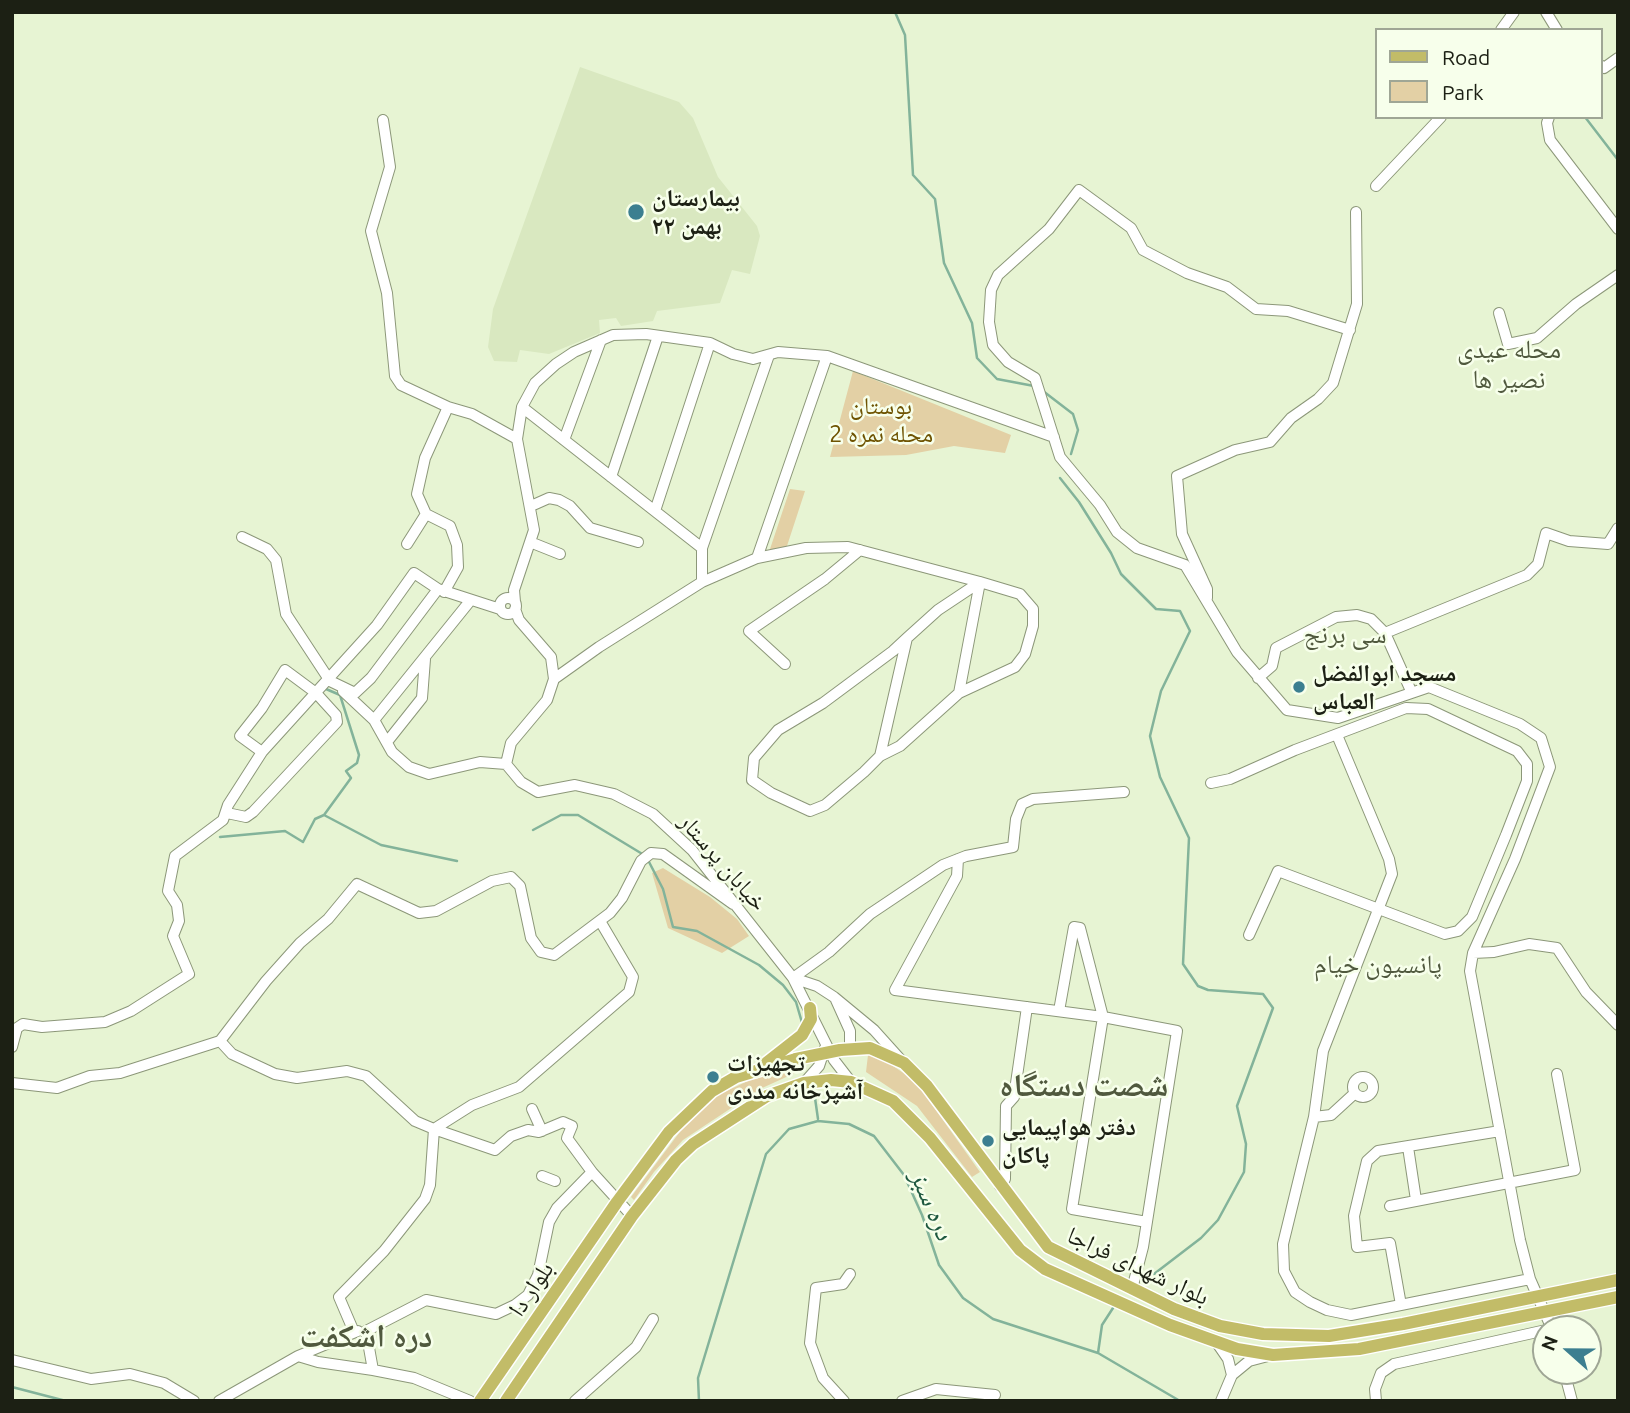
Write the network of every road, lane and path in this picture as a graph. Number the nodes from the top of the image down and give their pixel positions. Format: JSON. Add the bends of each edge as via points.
{"nodes":[{"id":1,"x":1514,"y":12,"type":"edge"},
{"id":2,"x":1546,"y":12,"type":"edge"},
{"id":3,"x":1502,"y":28,"type":"edge"},
{"id":4,"x":1556,"y":28,"type":"edge"},
{"id":5,"x":1618,"y":58,"type":"edge"},
{"id":6,"x":1602,"y":66,"type":"edge"},
{"id":7,"x":1439,"y":119,"type":"edge"},
{"id":8,"x":1548,"y":119,"type":"edge"},
{"id":9,"x":383,"y":120,"type":"dead end"},
{"id":10,"x":1376,"y":186,"type":"dead end"},
{"id":11,"x":1356,"y":212,"type":"dead end"},
{"id":12,"x":1618,"y":229,"type":"edge"},
{"id":13,"x":1618,"y":275,"type":"edge"},
{"id":14,"x":1499,"y":313,"type":"dead end"},
{"id":15,"x":1350,"y":330,"type":"junction"},
{"id":16,"x":658,"y":336,"type":"junction"},
{"id":17,"x":601,"y":341,"type":"junction"},
{"id":18,"x":710,"y":342,"type":"junction"},
{"id":19,"x":769,"y":355,"type":"junction"},
{"id":20,"x":827,"y":356,"type":"junction"},
{"id":21,"x":448,"y":407,"type":"junction"},
{"id":22,"x":522,"y":407,"type":"junction"},
{"id":23,"x":1054,"y":437,"type":"junction"},
{"id":24,"x":517,"y":439,"type":"junction"},
{"id":25,"x":564,"y":440,"type":"junction"},
{"id":26,"x":611,"y":477,"type":"junction"},
{"id":27,"x":531,"y":506,"type":"junction"},
{"id":28,"x":655,"y":511,"type":"junction"},
{"id":29,"x":426,"y":514,"type":"junction"},
{"id":30,"x":1618,"y":527,"type":"edge"},
{"id":31,"x":242,"y":537,"type":"dead end"},
{"id":32,"x":530,"y":542,"type":"junction"},
{"id":33,"x":638,"y":542,"type":"dead end"},
{"id":34,"x":407,"y":544,"type":"dead end"},
{"id":35,"x":702,"y":548,"type":"junction"},
{"id":36,"x":860,"y":550,"type":"junction"},
{"id":37,"x":560,"y":554,"type":"dead end"},
{"id":38,"x":757,"y":558,"type":"junction"},
{"id":39,"x":702,"y":582,"type":"junction"},
{"id":40,"x":980,"y":582,"type":"junction"},
{"id":41,"x":441,"y":590,"type":"junction"},
{"id":42,"x":470,"y":601,"type":"junction"},
{"id":43,"x":1208,"y":602,"type":"junction"},
{"id":44,"x":507,"y":608,"type":"junction"},
{"id":45,"x":1385,"y":633,"type":"junction"},
{"id":46,"x":907,"y":638,"type":"junction"},
{"id":47,"x":425,"y":658,"type":"junction"},
{"id":48,"x":785,"y":664,"type":"dead end"},
{"id":49,"x":1258,"y":678,"type":"junction"},
{"id":50,"x":554,"y":679,"type":"junction"},
{"id":51,"x":333,"y":683,"type":"junction"},
{"id":52,"x":1410,"y":691,"type":"junction"},
{"id":53,"x":316,"y":693,"type":"junction"},
{"id":54,"x":960,"y":693,"type":"junction"},
{"id":55,"x":374,"y":720,"type":"junction"},
{"id":56,"x":1337,"y":735,"type":"junction"},
{"id":57,"x":387,"y":742,"type":"junction"},
{"id":58,"x":262,"y":752,"type":"junction"},
{"id":59,"x":880,"y":756,"type":"junction"},
{"id":60,"x":506,"y":764,"type":"junction"},
{"id":61,"x":1211,"y":783,"type":"dead end"},
{"id":62,"x":1125,"y":792,"type":"dead end"},
{"id":63,"x":227,"y":813,"type":"junction"},
{"id":64,"x":958,"y":859,"type":"junction"},
{"id":65,"x":733,"y":904,"type":"junction"},
{"id":66,"x":1380,"y":910,"type":"junction"},
{"id":67,"x":600,"y":921,"type":"junction"},
{"id":68,"x":1249,"y":934,"type":"dead end"},
{"id":69,"x":1473,"y":953,"type":"junction"},
{"id":70,"x":793,"y":978,"type":"junction"},
{"id":71,"x":834,"y":997,"type":"junction"},
{"id":72,"x":1027,"y":1007,"type":"junction"},
{"id":73,"x":810,"y":1008,"type":"junction"},
{"id":74,"x":1059,"y":1012,"type":"junction"},
{"id":75,"x":1103,"y":1017,"type":"junction"},
{"id":76,"x":1618,"y":1025,"type":"edge"},
{"id":77,"x":220,"y":1041,"type":"junction"},
{"id":78,"x":12,"y":1047,"type":"edge"},
{"id":79,"x":836,"y":1048,"type":"junction"},
{"id":80,"x":904,"y":1063,"type":"junction"},
{"id":81,"x":758,"y":1069,"type":"junction"},
{"id":82,"x":1557,"y":1074,"type":"dead end"},
{"id":83,"x":852,"y":1082,"type":"junction"},
{"id":84,"x":12,"y":1083,"type":"edge"},
{"id":85,"x":804,"y":1083,"type":"junction"},
{"id":86,"x":1355,"y":1093,"type":"dead end"},
{"id":87,"x":532,"y":1109,"type":"dead end"},
{"id":88,"x":1314,"y":1117,"type":"junction"},
{"id":89,"x":434,"y":1129,"type":"junction"},
{"id":90,"x":542,"y":1130,"type":"junction"},
{"id":91,"x":1500,"y":1131,"type":"junction"},
{"id":92,"x":1408,"y":1147,"type":"junction"},
{"id":93,"x":592,"y":1172,"type":"junction"},
{"id":94,"x":542,"y":1176,"type":"dead end"},
{"id":95,"x":555,"y":1181,"type":"dead end"},
{"id":96,"x":1510,"y":1183,"type":"junction"},
{"id":97,"x":1000,"y":1186,"type":"junction"},
{"id":98,"x":1416,"y":1200,"type":"junction"},
{"id":99,"x":617,"y":1202,"type":"junction"},
{"id":100,"x":1391,"y":1206,"type":"dead end"},
{"id":101,"x":632,"y":1216,"type":"junction"},
{"id":102,"x":1147,"y":1222,"type":"junction"},
{"id":103,"x":850,"y":1274,"type":"dead end"},
{"id":104,"x":1530,"y":1279,"type":"junction"},
{"id":105,"x":1618,"y":1280,"type":"edge"},
{"id":106,"x":1132,"y":1289,"type":"junction"},
{"id":107,"x":1537,"y":1296,"type":"junction"},
{"id":108,"x":1618,"y":1297,"type":"edge"},
{"id":109,"x":1401,"y":1305,"type":"junction"},
{"id":110,"x":1545,"y":1312,"type":"junction"},
{"id":111,"x":1546,"y":1315,"type":"edge"},
{"id":112,"x":653,"y":1319,"type":"dead end"},
{"id":113,"x":360,"y":1331,"type":"junction"},
{"id":114,"x":1532,"y":1333,"type":"edge"},
{"id":115,"x":1217,"y":1343,"type":"junction"},
{"id":116,"x":1273,"y":1355,"type":"junction"},
{"id":117,"x":298,"y":1356,"type":"junction"},
{"id":118,"x":12,"y":1360,"type":"edge"},
{"id":119,"x":373,"y":1370,"type":"junction"},
{"id":120,"x":1232,"y":1375,"type":"junction"},
{"id":121,"x":995,"y":1395,"type":"dead end"},
{"id":122,"x":1223,"y":1397,"type":"edge"},
{"id":123,"x":194,"y":1401,"type":"edge"},
{"id":124,"x":219,"y":1401,"type":"edge"},
{"id":125,"x":470,"y":1401,"type":"edge"},
{"id":126,"x":480,"y":1401,"type":"edge"},
{"id":127,"x":506,"y":1401,"type":"edge"},
{"id":128,"x":575,"y":1401,"type":"edge"},
{"id":129,"x":844,"y":1401,"type":"edge"},
{"id":130,"x":902,"y":1401,"type":"edge"},
{"id":131,"x":1376,"y":1401,"type":"edge"}],
"edges":[{"from":1,"to":3,"type":"street"},
{"from":2,"to":4,"type":"street"},
{"from":5,"to":6,"type":"street"},
{"from":7,"to":10,"type":"street"},
{"from":8,"to":12,"type":"street","via":[[1550,140]]},
{"from":9,"to":21,"type":"street","via":[[390,167],[371,231],[387,293],[395,376],[401,384]]},
{"from":11,"to":15,"type":"street","via":[[1357,304]]},
{"from":13,"to":14,"type":"street","via":[[1537,338],[1508,344]]},
{"from":15,"to":23,"type":"street","via":[[1288,311],[1256,309],[1227,287],[1143,250],[1131,228],[1079,190],[1049,229],[998,275],[991,290],[993,345],[1008,362],[1035,378]]},
{"from":15,"to":43,"type":"street","via":[[1333,383],[1270,442],[1235,450],[1177,476],[1182,534],[1207,589]]},
{"from":16,"to":17,"type":"street","via":[[613,335]]},
{"from":16,"to":18,"type":"street"},
{"from":16,"to":26,"type":"street"},
{"from":17,"to":22,"type":"street","via":[[575,352],[535,383]]},
{"from":17,"to":25,"type":"street"},
{"from":18,"to":19,"type":"street","via":[[733,355],[752,359]]},
{"from":18,"to":28,"type":"street"},
{"from":19,"to":20,"type":"street","via":[[804,352]]},
{"from":19,"to":35,"type":"street"},
{"from":20,"to":23,"type":"street"},
{"from":20,"to":38,"type":"street"},
{"from":21,"to":24,"type":"street","via":[[472,414]]},
{"from":21,"to":29,"type":"street","via":[[425,458],[417,494]]},
{"from":22,"to":24,"type":"street"},
{"from":22,"to":25,"type":"street"},
{"from":23,"to":43,"type":"street","via":[[1060,457],[1117,532],[1137,548],[1185,565]]},
{"from":24,"to":27,"type":"street"},
{"from":25,"to":26,"type":"street"},
{"from":26,"to":28,"type":"street"},
{"from":27,"to":32,"type":"street","via":[[534,530]]},
{"from":27,"to":33,"type":"street","via":[[549,498],[559,500],[590,528]]},
{"from":28,"to":35,"type":"street"},
{"from":29,"to":34,"type":"street"},
{"from":29,"to":41,"type":"street","via":[[450,526],[457,545],[458,567]]},
{"from":30,"to":45,"type":"street","via":[[1608,544],[1569,541],[1546,533],[1538,564],[1527,575]]},
{"from":31,"to":51,"type":"street","via":[[267,549],[276,560],[286,614]]},
{"from":32,"to":37,"type":"street"},
{"from":32,"to":44,"type":"street"},
{"from":35,"to":39,"type":"street"},
{"from":36,"to":38,"type":"street","via":[[806,548]]},
{"from":36,"to":40,"type":"street"},
{"from":36,"to":48,"type":"street","via":[[749,631]]},
{"from":38,"to":39,"type":"street"},
{"from":39,"to":50,"type":"street"},
{"from":40,"to":46,"type":"street"},
{"from":40,"to":54,"type":"street"},
{"from":40,"to":54,"type":"street","via":[[1020,594],[1033,609],[1033,626],[1026,654],[1015,667]]},
{"from":41,"to":42,"type":"street"},
{"from":41,"to":51,"type":"street","via":[[355,693]]},
{"from":41,"to":51,"type":"street","via":[[414,573]]},
{"from":42,"to":44,"type":"street"},
{"from":42,"to":47,"type":"street"},
{"from":43,"to":49,"type":"street"},
{"from":44,"to":50,"type":"street","via":[[551,657]]},
{"from":45,"to":49,"type":"street","via":[[1371,619],[1336,617],[1276,649],[1272,666]]},
{"from":45,"to":52,"type":"street"},
{"from":46,"to":59,"type":"street"},
{"from":46,"to":59,"type":"street","via":[[823,703],[778,730],[754,758],[752,780],[810,811],[825,805]]},
{"from":47,"to":55,"type":"street"},
{"from":47,"to":57,"type":"street","via":[[422,698]]},
{"from":49,"to":52,"type":"street","via":[[1287,710],[1338,718]]},
{"from":50,"to":60,"type":"street","via":[[547,700],[511,743]]},
{"from":51,"to":53,"type":"street"},
{"from":51,"to":55,"type":"street"},
{"from":52,"to":69,"type":"street","via":[[1429,687],[1520,724],[1541,738],[1547,752],[1550,767]]},
{"from":53,"to":58,"type":"street"},
{"from":53,"to":58,"type":"street","via":[[285,670],[240,736]]},
{"from":53,"to":63,"type":"street","via":[[337,722],[253,812],[246,817]]},
{"from":54,"to":59,"type":"street","via":[[900,746]]},
{"from":55,"to":57,"type":"street"},
{"from":56,"to":61,"type":"street"},
{"from":56,"to":66,"type":"street","via":[[1390,859],[1392,874]]},
{"from":56,"to":66,"type":"street","via":[[1406,708],[1427,709],[1517,751],[1527,764],[1527,781],[1506,835],[1472,916],[1458,932],[1445,934]]},
{"from":57,"to":60,"type":"street","via":[[409,768],[429,774],[480,762]]},
{"from":58,"to":63,"type":"street"},
{"from":60,"to":65,"type":"street","name":"خیابان پرستار","via":[[521,782],[538,792],[575,785],[614,794],[653,814],[692,850]]},
{"from":62,"to":64,"type":"street","via":[[1033,799],[1019,811],[1013,847]]},
{"from":63,"to":78,"type":"street","via":[[175,856],[169,874],[167,891],[177,905],[173,936],[189,974],[105,1022],[23,1024],[17,1028]]},
{"from":64,"to":70,"type":"street","via":[[870,914]]},
{"from":64,"to":72,"type":"street","via":[[957,876],[895,990]]},
{"from":65,"to":67,"type":"street","via":[[663,855],[652,853],[641,861],[622,898]]},
{"from":65,"to":70,"type":"street","name":"خیابان پرستار"},
{"from":66,"to":68,"type":"street","via":[[1278,871]]},
{"from":66,"to":88,"type":"street","via":[[1323,1051]]},
{"from":67,"to":77,"type":"street","via":[[554,955],[541,952],[531,938],[520,886],[511,877],[492,881],[436,911],[419,913],[357,884],[266,981]]},
{"from":67,"to":89,"type":"street","via":[[633,977],[629,992],[519,1087],[472,1105]]},
{"from":69,"to":76,"type":"street","via":[[1529,944],[1557,948],[1586,992]]},
{"from":69,"to":91,"type":"street","via":[[1470,971]]},
{"from":70,"to":71,"type":"street"},
{"from":70,"to":73,"type":"street","name":"خیابان پرستار"},
{"from":71,"to":79,"type":"street","via":[[850,1031]]},
{"from":71,"to":80,"type":"street"},
{"from":72,"to":74,"type":"street"},
{"from":72,"to":97,"type":"street","via":[[1014,1097],[1006,1106],[1005,1179]]},
{"from":73,"to":79,"type":"street","name":"خیابان پرستار"},
{"from":73,"to":81,"type":"main road","via":[[811,1019],[802,1035]]},
{"from":74,"to":75,"type":"street"},
{"from":74,"to":75,"type":"street","via":[[1074,927],[1080,928]]},
{"from":75,"to":102,"type":"street","via":[[1177,1031]]},
{"from":75,"to":102,"type":"street","via":[[1072,1209]]},
{"from":77,"to":84,"type":"street","via":[[57,1088]]},
{"from":77,"to":89,"type":"street","via":[[232,1054],[275,1074],[297,1078],[347,1071],[366,1076],[415,1121]]},
{"from":79,"to":80,"type":"main road","name":"بلوار شهدای فراجا","via":[[870,1048]]},
{"from":79,"to":81,"type":"main road","name":"بلوار شهدای فراجا","bridge":true},
{"from":79,"to":83,"type":"street"},
{"from":79,"to":85,"type":"street"},
{"from":80,"to":97,"type":"main road","name":"بلوار شهدای فراجا","via":[[927,1086]]},
{"from":81,"to":99,"type":"main road","name":"بلوار شهدای فراجا","via":[[712,1091],[692,1109]]},
{"from":82,"to":96,"type":"street","via":[[1575,1170]]},
{"from":83,"to":85,"type":"main road","name":"بلوار شهدای فراجا"},
{"from":83,"to":115,"type":"main road","name":"بلوار شهدای فراجا","via":[[893,1101],[912,1119],[1020,1250],[1045,1269]]},
{"from":85,"to":101,"type":"main road","name":"بلوار شهدای فراجا","via":[[767,1096],[693,1144]]},
{"from":86,"to":88,"type":"street","via":[[1331,1115]]},
{"from":87,"to":90,"type":"street"},
{"from":88,"to":109,"type":"street","via":[[1283,1244],[1284,1270],[1295,1292],[1327,1310],[1351,1315]]},
{"from":89,"to":90,"type":"street","via":[[495,1150],[511,1136]]},
{"from":89,"to":113,"type":"street","via":[[425,1199],[339,1297]]},
{"from":90,"to":93,"type":"street","via":[[564,1122],[572,1126],[567,1138]]},
{"from":91,"to":92,"type":"street"},
{"from":91,"to":96,"type":"street"},
{"from":92,"to":98,"type":"street"},
{"from":92,"to":109,"type":"street","via":[[1372,1154],[1354,1216],[1357,1247],[1390,1243]]},
{"from":93,"to":99,"type":"street"},
{"from":93,"to":113,"type":"street","via":[[557,1208],[549,1222],[538,1275],[528,1295],[515,1306],[496,1314],[426,1300]]},
{"from":94,"to":95,"type":"street"},
{"from":96,"to":98,"type":"street"},
{"from":96,"to":104,"type":"street"},
{"from":97,"to":106,"type":"main road","name":"بلوار شهدای فراجا","via":[[1048,1247]]},
{"from":98,"to":100,"type":"street"},
{"from":99,"to":101,"type":"street"},
{"from":99,"to":126,"type":"main road","name":"بلوار دا"},
{"from":101,"to":127,"type":"main road","name":"بلوار دا"},
{"from":102,"to":106,"type":"street"},
{"from":103,"to":129,"type":"street","via":[[842,1284],[816,1289],[810,1343],[823,1378]]},
{"from":104,"to":107,"type":"street"},
{"from":104,"to":109,"type":"street"},
{"from":105,"to":107,"type":"main road","name":"بلوار شهدای فراجا"},
{"from":106,"to":107,"type":"main road","name":"بلوار شهدای فراجا","via":[[1220,1325],[1298,1337],[1404,1324]]},
{"from":107,"to":110,"type":"street"},
{"from":108,"to":110,"type":"main road","name":"بلوار شهدای فراجا"},
{"from":110,"to":111,"type":"street"},
{"from":110,"to":116,"type":"main road","name":"بلوار شهدای فراجا","via":[[1359,1349]]},
{"from":112,"to":128,"type":"street","via":[[636,1347]]},
{"from":113,"to":117,"type":"street"},
{"from":113,"to":119,"type":"street"},
{"from":114,"to":131,"type":"street","via":[[1394,1364],[1381,1373]]},
{"from":115,"to":116,"type":"main road","name":"بلوار شهدای فراجا"},
{"from":115,"to":120,"type":"street"},
{"from":116,"to":120,"type":"street","via":[[1249,1361]]},
{"from":117,"to":119,"type":"street"},
{"from":117,"to":124,"type":"street"},
{"from":118,"to":123,"type":"street","via":[[91,1379],[131,1374],[164,1383]]},
{"from":119,"to":125,"type":"street","via":[[414,1378]]},
{"from":120,"to":122,"type":"street"},
{"from":121,"to":130,"type":"street","via":[[936,1389]]}]}
